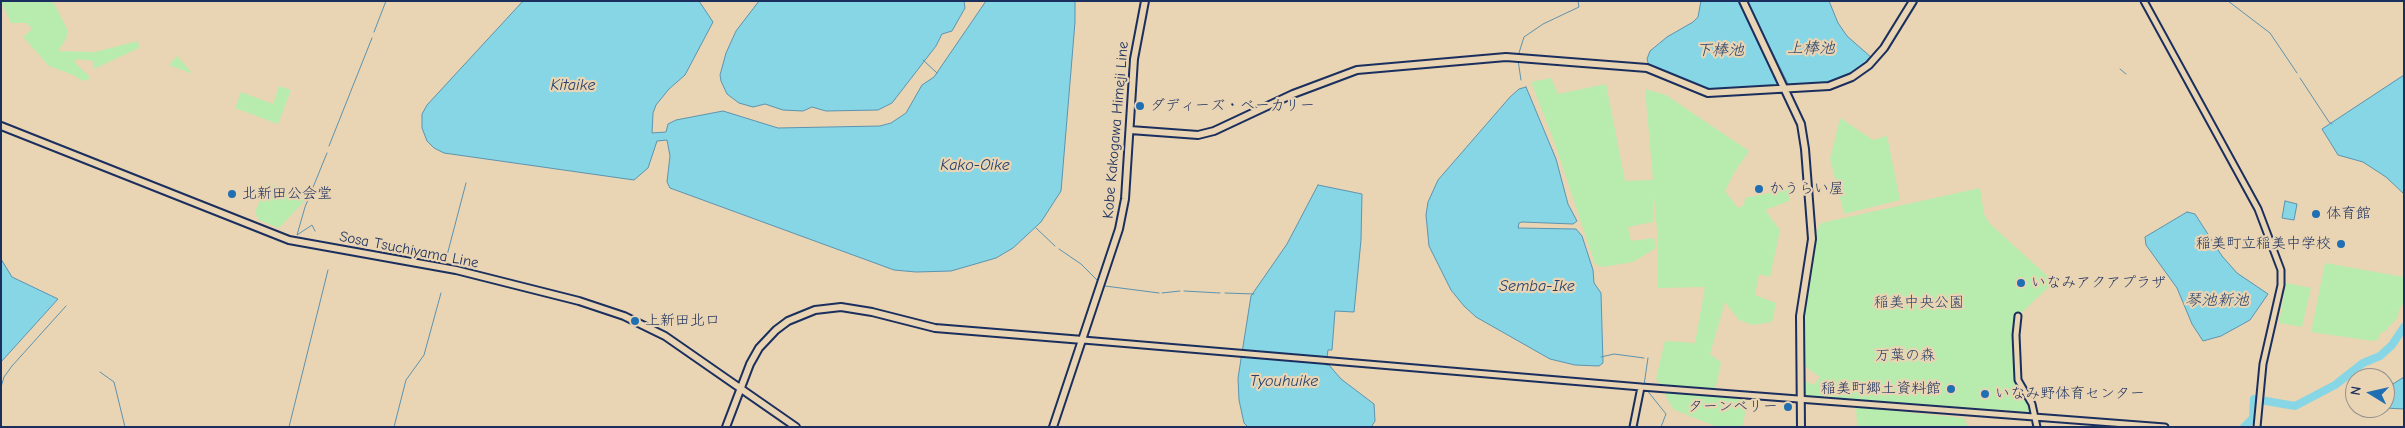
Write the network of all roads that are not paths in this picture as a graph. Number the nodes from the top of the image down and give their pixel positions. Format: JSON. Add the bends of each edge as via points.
{"nodes":[{"id":1,"x":1145,"y":1,"type":"edge"},
{"id":2,"x":1744,"y":1,"type":"edge"},
{"id":3,"x":1913,"y":1,"type":"edge"},
{"id":4,"x":2144,"y":1,"type":"edge"},
{"id":5,"x":1786,"y":89,"type":"junction"},
{"id":6,"x":1,"y":126,"type":"edge"},
{"id":7,"x":1130,"y":130,"type":"junction"},
{"id":8,"x":2018,"y":316,"type":"dead end"},
{"id":9,"x":1083,"y":340,"type":"junction"},
{"id":10,"x":1641,"y":387,"type":"junction"},
{"id":11,"x":740,"y":388,"type":"junction"},
{"id":12,"x":1800,"y":398,"type":"junction"},
{"id":13,"x":2036,"y":418,"type":"junction"},
{"id":14,"x":726,"y":427,"type":"edge"},
{"id":15,"x":796,"y":427,"type":"edge"},
{"id":16,"x":1053,"y":427,"type":"edge"},
{"id":17,"x":1633,"y":427,"type":"edge"},
{"id":18,"x":1801,"y":427,"type":"edge"},
{"id":19,"x":2037,"y":427,"type":"edge"},
{"id":20,"x":2165,"y":427,"type":"edge"},
{"id":21,"x":2257,"y":427,"type":"edge"}],
"edges":[{"from":1,"to":7,"type":"main road","name":"Kobe Kakogawa Himeji Line","via":[[1134,59]]},
{"from":2,"to":5,"type":"main road"},
{"from":3,"to":5,"type":"main road","via":[[1884,48],[1869,65],[1852,77],[1829,86]]},
{"from":4,"to":21,"type":"street","via":[[2258,209],[2281,270],[2281,285],[2263,364]]},
{"from":5,"to":7,"type":"main road","via":[[1708,93],[1647,68],[1514,57],[1357,70],[1198,135]]},
{"from":5,"to":12,"type":"main road","via":[[1801,124],[1806,149],[1811,225],[1808,272],[1800,316]]},
{"from":6,"to":11,"type":"main road","name":"Sosa Tsuchiyama Line","via":[[289,240],[464,272],[579,301],[624,316],[665,336]]},
{"from":7,"to":9,"type":"main road","name":"Kobe Kakogawa Himeji Line","via":[[1120,229]]},
{"from":8,"to":13,"type":"street","via":[[2018,380]]},
{"from":9,"to":10,"type":"street"},
{"from":9,"to":11,"type":"main road","via":[[936,328],[857,309],[828,308],[802,315],[776,330],[759,348]]},
{"from":9,"to":16,"type":"main road","name":"Kobe Kakogawa Himeji Line"},
{"from":10,"to":12,"type":"street"},
{"from":10,"to":17,"type":"street"},
{"from":11,"to":14,"type":"main road"},
{"from":11,"to":15,"type":"main road","name":"Sosa Tsuchiyama Line"},
{"from":12,"to":13,"type":"street"},
{"from":12,"to":18,"type":"main road"},
{"from":13,"to":19,"type":"street"},
{"from":13,"to":20,"type":"street"}]}
